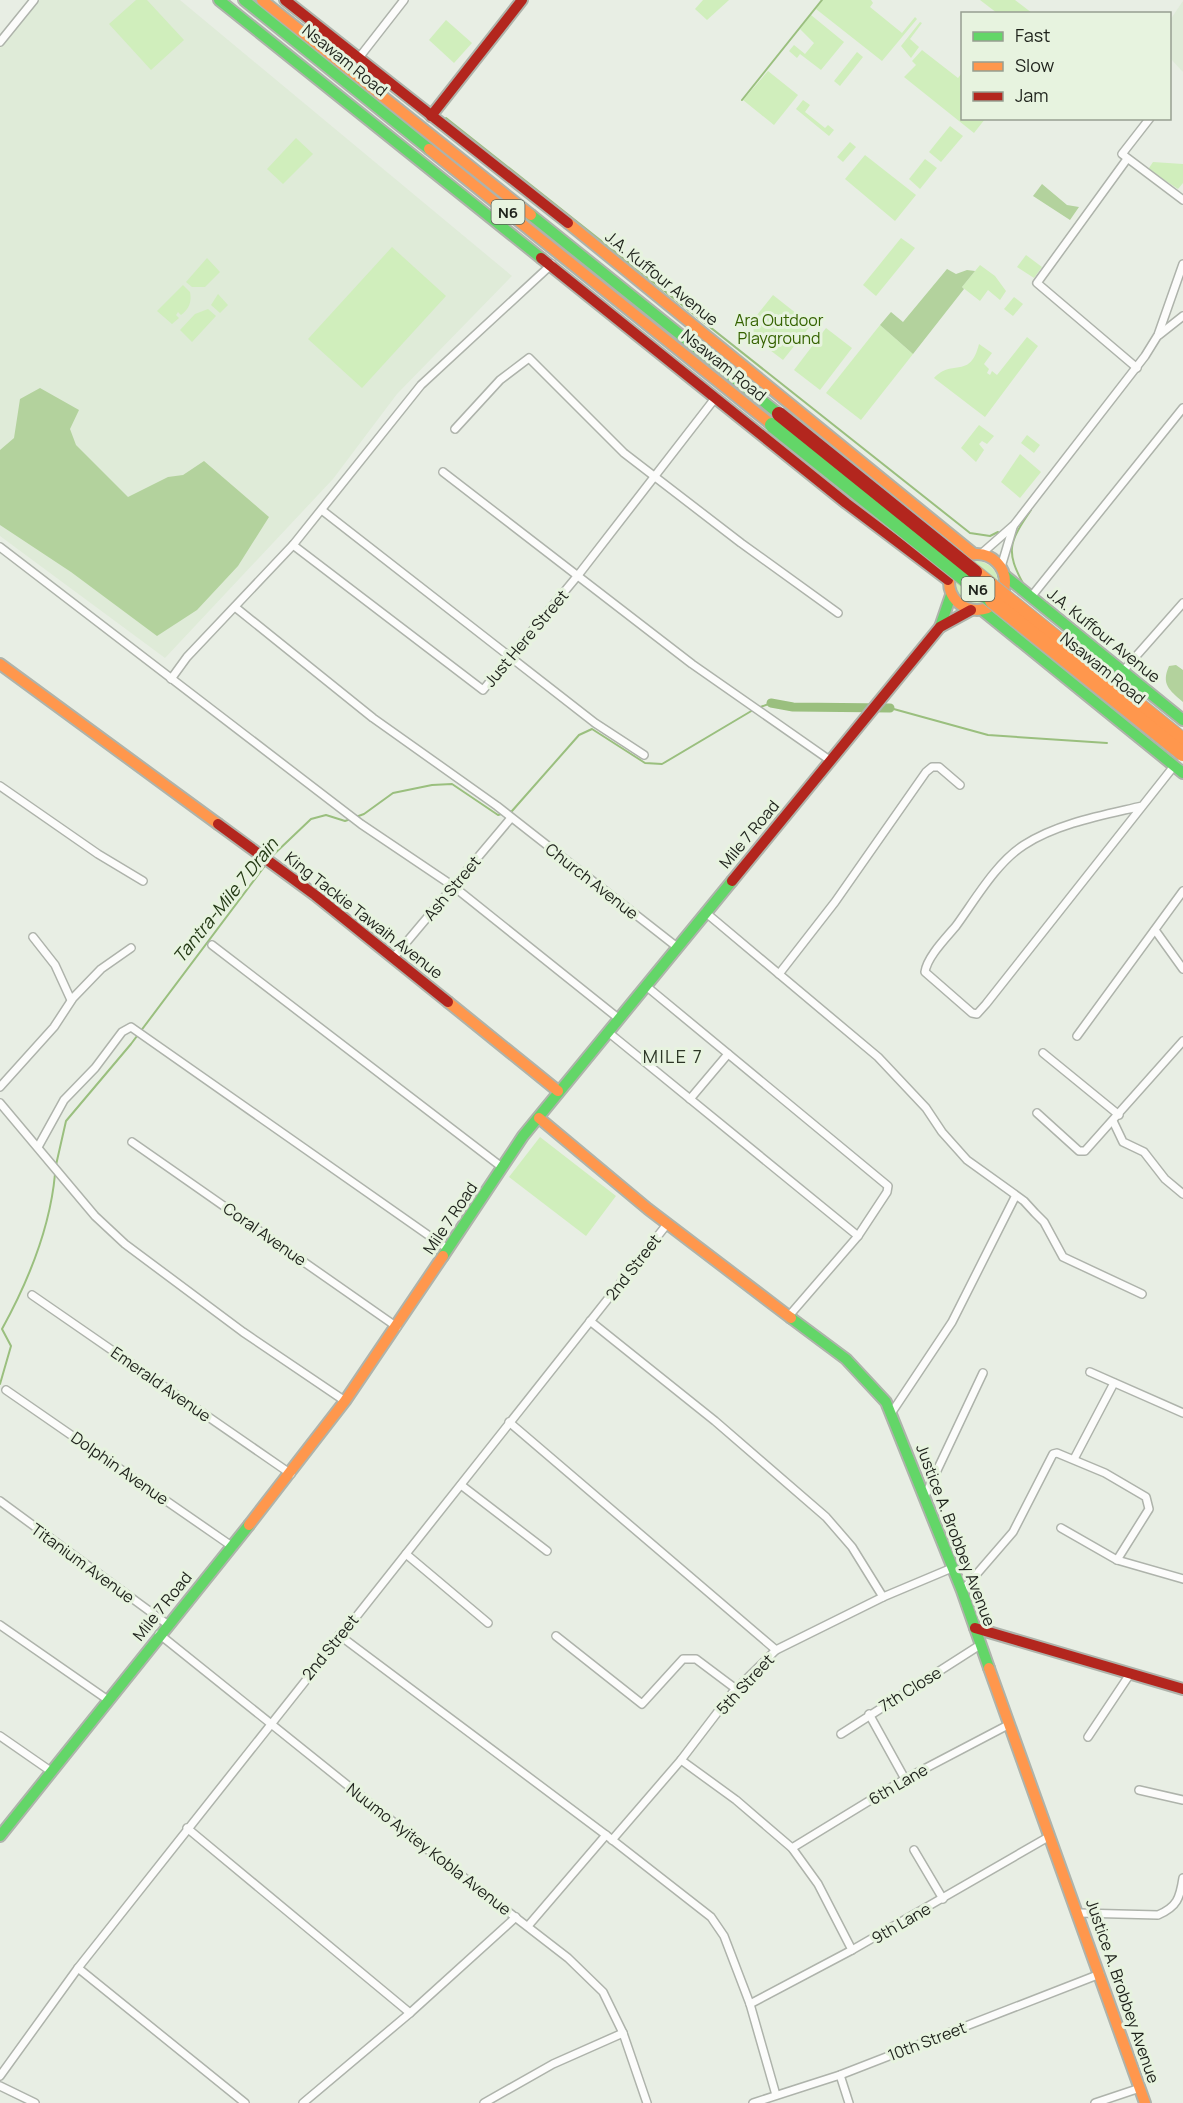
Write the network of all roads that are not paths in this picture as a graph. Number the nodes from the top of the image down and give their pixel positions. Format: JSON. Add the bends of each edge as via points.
{"nodes":[{"id":1,"x":34,"y":0,"type":"edge"},
{"id":2,"x":219,"y":0,"type":"edge"},
{"id":3,"x":244,"y":0,"type":"edge"},
{"id":4,"x":262,"y":0,"type":"edge"},
{"id":5,"x":285,"y":0,"type":"edge"},
{"id":6,"x":404,"y":0,"type":"edge"},
{"id":7,"x":522,"y":0,"type":"edge"},
{"id":8,"x":0,"y":42,"type":"edge"},
{"id":9,"x":358,"y":59,"type":"junction"},
{"id":10,"x":431,"y":116,"type":"junction"},
{"id":11,"x":1148,"y":120,"type":"edge"},
{"id":12,"x":1126,"y":159,"type":"junction"},
{"id":13,"x":1183,"y":200,"type":"edge"},
{"id":14,"x":552,"y":264,"type":"junction"},
{"id":15,"x":1183,"y":264,"type":"edge"},
{"id":16,"x":1183,"y":316,"type":"edge"},
{"id":17,"x":1158,"y":335,"type":"junction"},
{"id":18,"x":1137,"y":368,"type":"junction"},
{"id":19,"x":716,"y":397,"type":"junction"},
{"id":20,"x":1183,"y":408,"type":"edge"},
{"id":21,"x":775,"y":419,"type":"junction"},
{"id":22,"x":454,"y":429,"type":"dead end"},
{"id":23,"x":443,"y":472,"type":"dead end"},
{"id":24,"x":656,"y":477,"type":"junction"},
{"id":25,"x":323,"y":511,"type":"junction"},
{"id":26,"x":1014,"y":525,"type":"junction"},
{"id":27,"x":293,"y":545,"type":"junction"},
{"id":28,"x":0,"y":548,"type":"edge"},
{"id":29,"x":977,"y":554,"type":"junction"},
{"id":30,"x":1003,"y":571,"type":"junction"},
{"id":31,"x":579,"y":574,"type":"junction"},
{"id":32,"x":948,"y":580,"type":"junction"},
{"id":33,"x":951,"y":595,"type":"junction"},
{"id":34,"x":1031,"y":597,"type":"junction"},
{"id":35,"x":1183,"y":603,"type":"edge"},
{"id":36,"x":235,"y":607,"type":"junction"},
{"id":37,"x":977,"y":610,"type":"junction"},
{"id":38,"x":838,"y":614,"type":"dead end"},
{"id":39,"x":940,"y":627,"type":"junction"},
{"id":40,"x":511,"y":658,"type":"junction"},
{"id":41,"x":0,"y":664,"type":"edge"},
{"id":42,"x":1123,"y":671,"type":"junction"},
{"id":43,"x":171,"y":678,"type":"junction"},
{"id":44,"x":1183,"y":720,"type":"edge"},
{"id":45,"x":1183,"y":740,"type":"edge"},
{"id":46,"x":1183,"y":754,"type":"edge"},
{"id":47,"x":644,"y":755,"type":"dead end"},
{"id":48,"x":831,"y":761,"type":"junction"},
{"id":49,"x":1178,"y":770,"type":"edge"},
{"id":50,"x":960,"y":785,"type":"dead end"},
{"id":51,"x":0,"y":786,"type":"edge"},
{"id":52,"x":1142,"y":806,"type":"junction"},
{"id":53,"x":508,"y":817,"type":"junction"},
{"id":54,"x":143,"y":881,"type":"dead end"},
{"id":55,"x":453,"y":886,"type":"junction"},
{"id":56,"x":1183,"y":891,"type":"edge"},
{"id":57,"x":705,"y":912,"type":"junction"},
{"id":58,"x":1155,"y":930,"type":"junction"},
{"id":59,"x":33,"y":937,"type":"dead end"},
{"id":60,"x":212,"y":945,"type":"dead end"},
{"id":61,"x":676,"y":947,"type":"junction"},
{"id":62,"x":131,"y":948,"type":"dead end"},
{"id":63,"x":394,"y":957,"type":"junction"},
{"id":64,"x":1183,"y":969,"type":"edge"},
{"id":65,"x":779,"y":974,"type":"junction"},
{"id":66,"x":646,"y":986,"type":"junction"},
{"id":67,"x":71,"y":1000,"type":"junction"},
{"id":68,"x":618,"y":1018,"type":"junction"},
{"id":69,"x":608,"y":1032,"type":"junction"},
{"id":70,"x":1077,"y":1036,"type":"dead end"},
{"id":71,"x":1183,"y":1041,"type":"edge"},
{"id":72,"x":1043,"y":1053,"type":"dead end"},
{"id":73,"x":728,"y":1054,"type":"junction"},
{"id":74,"x":0,"y":1088,"type":"edge"},
{"id":75,"x":558,"y":1091,"type":"junction"},
{"id":76,"x":690,"y":1099,"type":"junction"},
{"id":77,"x":0,"y":1103,"type":"edge"},
{"id":78,"x":1037,"y":1113,"type":"dead end"},
{"id":79,"x":539,"y":1118,"type":"junction"},
{"id":80,"x":1116,"y":1118,"type":"junction"},
{"id":81,"x":132,"y":1142,"type":"dead end"},
{"id":82,"x":38,"y":1147,"type":"junction"},
{"id":83,"x":503,"y":1168,"type":"junction"},
{"id":84,"x":1183,"y":1194,"type":"edge"},
{"id":85,"x":1015,"y":1197,"type":"junction"},
{"id":86,"x":668,"y":1223,"type":"junction"},
{"id":87,"x":858,"y":1236,"type":"junction"},
{"id":88,"x":448,"y":1249,"type":"junction"},
{"id":89,"x":32,"y":1294,"type":"dead end"},
{"id":90,"x":1142,"y":1294,"type":"dead end"},
{"id":91,"x":788,"y":1317,"type":"junction"},
{"id":92,"x":591,"y":1322,"type":"junction"},
{"id":93,"x":397,"y":1327,"type":"junction"},
{"id":94,"x":1090,"y":1372,"type":"dead end"},
{"id":95,"x":983,"y":1373,"type":"dead end"},
{"id":96,"x":1114,"y":1383,"type":"junction"},
{"id":97,"x":6,"y":1390,"type":"dead end"},
{"id":98,"x":345,"y":1401,"type":"junction"},
{"id":99,"x":891,"y":1412,"type":"junction"},
{"id":100,"x":1183,"y":1413,"type":"edge"},
{"id":101,"x":509,"y":1422,"type":"junction"},
{"id":102,"x":1074,"y":1459,"type":"junction"},
{"id":103,"x":291,"y":1474,"type":"junction"},
{"id":104,"x":462,"y":1485,"type":"junction"},
{"id":105,"x":924,"y":1498,"type":"junction"},
{"id":106,"x":0,"y":1501,"type":"edge"},
{"id":107,"x":1061,"y":1528,"type":"dead end"},
{"id":108,"x":233,"y":1546,"type":"junction"},
{"id":109,"x":547,"y":1551,"type":"dead end"},
{"id":110,"x":406,"y":1554,"type":"junction"},
{"id":111,"x":1117,"y":1560,"type":"junction"},
{"id":112,"x":952,"y":1568,"type":"junction"},
{"id":113,"x":1183,"y":1579,"type":"edge"},
{"id":114,"x":962,"y":1591,"type":"junction"},
{"id":115,"x":883,"y":1596,"type":"junction"},
{"id":116,"x":488,"y":1623,"type":"dead end"},
{"id":117,"x":0,"y":1624,"type":"edge"},
{"id":118,"x":975,"y":1628,"type":"junction"},
{"id":119,"x":163,"y":1629,"type":"junction"},
{"id":120,"x":339,"y":1635,"type":"junction"},
{"id":121,"x":556,"y":1636,"type":"dead end"},
{"id":122,"x":980,"y":1645,"type":"junction"},
{"id":123,"x":776,"y":1650,"type":"junction"},
{"id":124,"x":1130,"y":1674,"type":"junction"},
{"id":125,"x":736,"y":1689,"type":"junction"},
{"id":126,"x":1183,"y":1689,"type":"edge"},
{"id":127,"x":108,"y":1700,"type":"junction"},
{"id":128,"x":869,"y":1714,"type":"junction"},
{"id":129,"x":270,"y":1723,"type":"junction"},
{"id":130,"x":1008,"y":1725,"type":"junction"},
{"id":131,"x":841,"y":1734,"type":"dead end"},
{"id":132,"x":0,"y":1736,"type":"edge"},
{"id":133,"x":1088,"y":1737,"type":"dead end"},
{"id":134,"x":681,"y":1760,"type":"junction"},
{"id":135,"x":53,"y":1772,"type":"junction"},
{"id":136,"x":905,"y":1779,"type":"junction"},
{"id":137,"x":1139,"y":1790,"type":"dead end"},
{"id":138,"x":1183,"y":1800,"type":"edge"},
{"id":139,"x":188,"y":1828,"type":"junction"},
{"id":140,"x":0,"y":1836,"type":"edge"},
{"id":141,"x":1050,"y":1836,"type":"junction"},
{"id":142,"x":609,"y":1837,"type":"junction"},
{"id":143,"x":792,"y":1848,"type":"junction"},
{"id":144,"x":914,"y":1850,"type":"dead end"},
{"id":145,"x":1183,"y":1878,"type":"edge"},
{"id":146,"x":943,"y":1899,"type":"junction"},
{"id":147,"x":1079,"y":1913,"type":"junction"},
{"id":148,"x":516,"y":1917,"type":"junction"},
{"id":149,"x":528,"y":1926,"type":"junction"},
{"id":150,"x":852,"y":1950,"type":"junction"},
{"id":151,"x":78,"y":1968,"type":"junction"},
{"id":152,"x":1100,"y":1974,"type":"junction"},
{"id":153,"x":750,"y":2004,"type":"junction"},
{"id":154,"x":410,"y":2013,"type":"junction"},
{"id":155,"x":623,"y":2033,"type":"junction"},
{"id":156,"x":840,"y":2075,"type":"junction"},
{"id":157,"x":0,"y":2076,"type":"edge"},
{"id":158,"x":0,"y":2086,"type":"edge"},
{"id":159,"x":1140,"y":2088,"type":"junction"},
{"id":160,"x":776,"y":2096,"type":"junction"},
{"id":161,"x":34,"y":2103,"type":"edge"},
{"id":162,"x":245,"y":2103,"type":"edge"},
{"id":163,"x":303,"y":2103,"type":"edge"},
{"id":164,"x":484,"y":2103,"type":"edge"},
{"id":165,"x":647,"y":2103,"type":"edge"},
{"id":166,"x":753,"y":2103,"type":"edge"},
{"id":167,"x":849,"y":2103,"type":"edge"},
{"id":168,"x":1095,"y":2103,"type":"edge"},
{"id":169,"x":1145,"y":2103,"type":"edge"}],
"edges":[{"from":1,"to":8,"type":"street"},
{"from":2,"to":14,"type":"main road"},
{"from":3,"to":21,"type":"main road","name":"Nsawam Road","number":"N6"},
{"from":4,"to":21,"type":"main road","name":"Nsawam Road","number":"N6"},
{"from":5,"to":9,"type":"main road","name":"J.A. Kuffour Avenue"},
{"from":6,"to":9,"type":"street"},
{"from":7,"to":10,"type":"main road"},
{"from":9,"to":10,"type":"main road","name":"J.A. Kuffour Avenue"},
{"from":10,"to":29,"type":"main road","name":"J.A. Kuffour Avenue"},
{"from":11,"to":12,"type":"street","via":[[1122,151]]},
{"from":12,"to":13,"type":"street"},
{"from":12,"to":18,"type":"street","via":[[1037,283]]},
{"from":14,"to":19,"type":"main road"},
{"from":14,"to":25,"type":"street","via":[[421,385]]},
{"from":15,"to":17,"type":"street"},
{"from":16,"to":17,"type":"street"},
{"from":17,"to":18,"type":"street"},
{"from":18,"to":26,"type":"street"},
{"from":19,"to":24,"type":"street","name":"Just Here Street"},
{"from":19,"to":32,"type":"main road"},
{"from":20,"to":34,"type":"street"},
{"from":21,"to":45,"type":"main road","name":"Nsawam Road","number":"N6","bridge":true},
{"from":21,"to":46,"type":"main road","name":"Nsawam Road","number":"N6","bridge":true},
{"from":22,"to":24,"type":"street","via":[[500,380],[529,358],[597,427]]},
{"from":23,"to":31,"type":"street"},
{"from":24,"to":31,"type":"street","name":"Just Here Street"},
{"from":24,"to":38,"type":"street"},
{"from":25,"to":27,"type":"street"},
{"from":25,"to":40,"type":"street"},
{"from":26,"to":29,"type":"street"},
{"from":26,"to":30,"type":"street"},
{"from":27,"to":36,"type":"street"},
{"from":27,"to":40,"type":"street","name":"Just Here Street","via":[[480,690],[486,689]]},
{"from":28,"to":43,"type":"street"},
{"from":29,"to":30,"type":"main road","via":[[991,557]]},
{"from":29,"to":32,"type":"main road","via":[[961,558]]},
{"from":30,"to":34,"type":"main road","name":"J.A. Kuffour Avenue"},
{"from":30,"to":37,"type":"main road","via":[[1004,590],[996,603]]},
{"from":31,"to":40,"type":"street","name":"Just Here Street"},
{"from":31,"to":48,"type":"street","via":[[692,664]]},
{"from":32,"to":33,"type":"main road"},
{"from":33,"to":37,"type":"main road","via":[[959,605]]},
{"from":33,"to":39,"type":"main road"},
{"from":34,"to":42,"type":"main road","name":"J.A. Kuffour Avenue"},
{"from":35,"to":42,"type":"street"},
{"from":36,"to":43,"type":"street"},
{"from":36,"to":53,"type":"street","name":"Church Avenue","via":[[373,718]]},
{"from":37,"to":39,"type":"main road"},
{"from":37,"to":49,"type":"main road"},
{"from":39,"to":48,"type":"main road","name":"Mile 7 Road"},
{"from":40,"to":47,"type":"street","via":[[595,723]]},
{"from":41,"to":63,"type":"main road","name":"King Tackie Tawaih Avenue"},
{"from":42,"to":44,"type":"main road","name":"J.A. Kuffour Avenue"},
{"from":43,"to":55,"type":"street","via":[[361,824]]},
{"from":48,"to":57,"type":"main road","name":"Mile 7 Road"},
{"from":49,"to":52,"type":"street"},
{"from":50,"to":65,"type":"street","via":[[939,767],[927,772],[836,902]]},
{"from":51,"to":54,"type":"street"},
{"from":52,"to":52,"type":"street","via":[[977,1014],[925,972],[972,905],[1023,846],[1102,815]]},
{"from":53,"to":55,"type":"street","name":"Ash Street"},
{"from":53,"to":61,"type":"street","name":"Church Avenue"},
{"from":55,"to":63,"type":"street","name":"Ash Street"},
{"from":55,"to":68,"type":"street"},
{"from":56,"to":58,"type":"street"},
{"from":57,"to":61,"type":"main road","name":"Mile 7 Road"},
{"from":57,"to":65,"type":"street"},
{"from":58,"to":64,"type":"street"},
{"from":58,"to":70,"type":"street"},
{"from":59,"to":67,"type":"street","via":[[55,965]]},
{"from":60,"to":83,"type":"street"},
{"from":61,"to":66,"type":"main road","name":"Mile 7 Road"},
{"from":62,"to":67,"type":"street","via":[[101,969]]},
{"from":63,"to":75,"type":"main road","name":"King Tackie Tawaih Avenue"},
{"from":65,"to":85,"type":"street","via":[[878,1057],[967,1160]]},
{"from":66,"to":68,"type":"main road","name":"Mile 7 Road"},
{"from":66,"to":73,"type":"street"},
{"from":67,"to":74,"type":"street","via":[[54,1027]]},
{"from":68,"to":69,"type":"main road","name":"Mile 7 Road"},
{"from":69,"to":75,"type":"main road","name":"Mile 7 Road"},
{"from":69,"to":76,"type":"street"},
{"from":71,"to":80,"type":"street"},
{"from":72,"to":80,"type":"street"},
{"from":73,"to":76,"type":"street"},
{"from":73,"to":87,"type":"street","via":[[888,1186]]},
{"from":75,"to":79,"type":"main road","name":"Mile 7 Road"},
{"from":76,"to":87,"type":"street"},
{"from":77,"to":82,"type":"street"},
{"from":78,"to":80,"type":"street","via":[[1082,1152]]},
{"from":79,"to":83,"type":"main road","name":"Mile 7 Road"},
{"from":79,"to":86,"type":"main road","name":"Justice A. Brobbey Avenue"},
{"from":80,"to":84,"type":"street","via":[[1123,1142],[1144,1152]]},
{"from":81,"to":93,"type":"street","name":"Coral Avenue"},
{"from":82,"to":88,"type":"street","via":[[64,1100],[122,1032],[131,1027]]},
{"from":82,"to":98,"type":"street","via":[[95,1216],[125,1244],[243,1332]]},
{"from":83,"to":88,"type":"main road","name":"Mile 7 Road"},
{"from":85,"to":90,"type":"street","via":[[1044,1222],[1063,1257]]},
{"from":85,"to":99,"type":"street","via":[[952,1322]]},
{"from":86,"to":91,"type":"main road","name":"Justice A. Brobbey Avenue"},
{"from":86,"to":92,"type":"street","name":"2nd Street"},
{"from":87,"to":91,"type":"street"},
{"from":88,"to":93,"type":"main road","name":"Mile 7 Road"},
{"from":89,"to":103,"type":"street","name":"Emerald Avenue"},
{"from":91,"to":99,"type":"main road","name":"Justice A. Brobbey Avenue","via":[[877,1389]]},
{"from":92,"to":101,"type":"street","name":"2nd Street"},
{"from":92,"to":115,"type":"street","via":[[826,1517],[852,1547]]},
{"from":93,"to":98,"type":"main road","name":"Mile 7 Road"},
{"from":94,"to":96,"type":"street"},
{"from":95,"to":105,"type":"street"},
{"from":96,"to":100,"type":"street"},
{"from":96,"to":102,"type":"street"},
{"from":97,"to":108,"type":"street","name":"Dolphin Avenue"},
{"from":98,"to":103,"type":"main road","name":"Mile 7 Road"},
{"from":99,"to":105,"type":"main road","name":"Justice A. Brobbey Avenue"},
{"from":101,"to":104,"type":"street","name":"2nd Street"},
{"from":101,"to":123,"type":"street"},
{"from":102,"to":111,"type":"street","via":[[1149,1502],[1149,1509]]},
{"from":102,"to":114,"type":"street","via":[[1062,1453],[1053,1454],[1013,1532]]},
{"from":103,"to":108,"type":"main road","name":"Mile 7 Road"},
{"from":104,"to":109,"type":"street"},
{"from":104,"to":110,"type":"street","name":"2nd Street"},
{"from":105,"to":112,"type":"main road","name":"Justice A. Brobbey Avenue"},
{"from":106,"to":119,"type":"street","name":"Titanium Avenue"},
{"from":107,"to":111,"type":"street"},
{"from":108,"to":119,"type":"main road","name":"Mile 7 Road"},
{"from":110,"to":116,"type":"street"},
{"from":110,"to":120,"type":"street","name":"2nd Street"},
{"from":111,"to":113,"type":"street"},
{"from":112,"to":114,"type":"main road","name":"Justice A. Brobbey Avenue"},
{"from":112,"to":115,"type":"street","name":"5th Street"},
{"from":114,"to":118,"type":"main road","name":"Justice A. Brobbey Avenue"},
{"from":115,"to":123,"type":"street","name":"5th Street"},
{"from":117,"to":127,"type":"street"},
{"from":118,"to":122,"type":"main road","name":"Justice A. Brobbey Avenue"},
{"from":118,"to":124,"type":"main road"},
{"from":119,"to":127,"type":"main road","name":"Mile 7 Road"},
{"from":119,"to":129,"type":"street","name":"Nuumo Ayitey Kobla Avenue"},
{"from":120,"to":129,"type":"street","name":"2nd Street"},
{"from":120,"to":142,"type":"street"},
{"from":121,"to":125,"type":"street","via":[[642,1704],[683,1659],[696,1659]]},
{"from":122,"to":128,"type":"street","name":"7th Close"},
{"from":122,"to":130,"type":"main road","name":"Justice A. Brobbey Avenue"},
{"from":123,"to":125,"type":"street","name":"5th Street"},
{"from":124,"to":126,"type":"main road"},
{"from":124,"to":133,"type":"street"},
{"from":125,"to":134,"type":"street","name":"5th Street"},
{"from":127,"to":135,"type":"main road","name":"Mile 7 Road"},
{"from":128,"to":131,"type":"street","name":"7th Close"},
{"from":128,"to":136,"type":"street"},
{"from":129,"to":139,"type":"street","name":"2nd Street"},
{"from":129,"to":148,"type":"street","name":"Nuumo Ayitey Kobla Avenue"},
{"from":130,"to":136,"type":"street","name":"6th Lane"},
{"from":130,"to":141,"type":"main road","name":"Justice A. Brobbey Avenue"},
{"from":132,"to":135,"type":"street"},
{"from":134,"to":142,"type":"street","name":"5th Street"},
{"from":134,"to":143,"type":"street"},
{"from":135,"to":140,"type":"main road","name":"Mile 7 Road"},
{"from":136,"to":143,"type":"street","name":"6th Lane"},
{"from":137,"to":138,"type":"street"},
{"from":139,"to":151,"type":"street","name":"2nd Street"},
{"from":139,"to":154,"type":"street"},
{"from":141,"to":146,"type":"street","name":"9th Lane"},
{"from":141,"to":147,"type":"main road","name":"Justice A. Brobbey Avenue"},
{"from":142,"to":149,"type":"street","name":"5th Street"},
{"from":142,"to":153,"type":"street","via":[[717,1924]]},
{"from":143,"to":150,"type":"street","via":[[818,1884]]},
{"from":144,"to":146,"type":"street"},
{"from":145,"to":147,"type":"street","via":[[1177,1903],[1158,1915]]},
{"from":146,"to":150,"type":"street","name":"9th Lane"},
{"from":147,"to":152,"type":"main road","name":"Justice A. Brobbey Avenue"},
{"from":148,"to":149,"type":"street","name":"Nuumo Ayitey Kobla Avenue"},
{"from":148,"to":154,"type":"street"},
{"from":149,"to":155,"type":"street","name":"Nuumo Ayitey Kobla Avenue","via":[[603,1992]]},
{"from":150,"to":153,"type":"street","name":"9th Lane"},
{"from":151,"to":157,"type":"street","name":"2nd Street"},
{"from":151,"to":162,"type":"street"},
{"from":152,"to":156,"type":"street","name":"10th Street"},
{"from":152,"to":159,"type":"main road","name":"Justice A. Brobbey Avenue"},
{"from":153,"to":160,"type":"street"},
{"from":154,"to":163,"type":"street"},
{"from":155,"to":164,"type":"street","via":[[553,2064]]},
{"from":155,"to":165,"type":"street","name":"Nuumo Ayitey Kobla Avenue"},
{"from":156,"to":160,"type":"street","name":"10th Street"},
{"from":156,"to":167,"type":"street"},
{"from":158,"to":161,"type":"street"},
{"from":159,"to":168,"type":"street"},
{"from":159,"to":169,"type":"main road","name":"Justice A. Brobbey Avenue"},
{"from":160,"to":166,"type":"street","name":"10th Street"}]}
